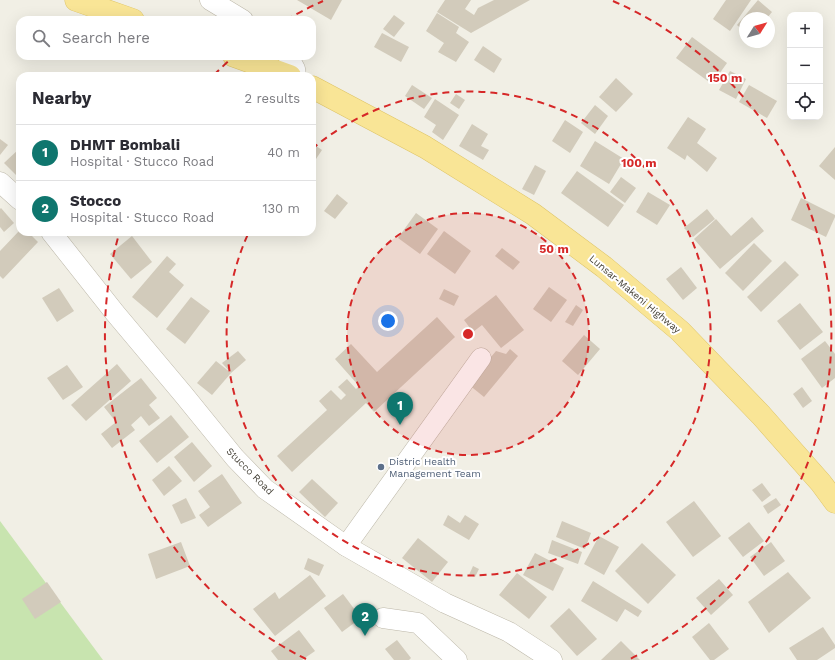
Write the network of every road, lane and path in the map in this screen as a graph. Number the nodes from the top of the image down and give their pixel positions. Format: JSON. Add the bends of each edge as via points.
{"nodes":[{"id":1,"x":76,"y":0,"type":"edge"},
{"id":2,"x":210,"y":0,"type":"edge"},
{"id":3,"x":122,"y":16,"type":"edge"},
{"id":4,"x":236,"y":16,"type":"edge"},
{"id":5,"x":245,"y":60,"type":"edge"},
{"id":6,"x":290,"y":60,"type":"edge"},
{"id":7,"x":279,"y":72,"type":"edge"},
{"id":8,"x":295,"y":72,"type":"edge"},
{"id":9,"x":316,"y":89,"type":"edge"},
{"id":10,"x":0,"y":182,"type":"edge"},
{"id":11,"x":16,"y":196,"type":"edge"},
{"id":12,"x":54,"y":236,"type":"edge"},
{"id":13,"x":481,"y":358,"type":"dead end"},
{"id":14,"x":835,"y":502,"type":"edge"},
{"id":15,"x":346,"y":546,"type":"junction"},
{"id":16,"x":383,"y":618,"type":"dead end"},
{"id":17,"x":457,"y":660,"type":"edge"},
{"id":18,"x":552,"y":660,"type":"edge"}],
"edges":[{"from":1,"to":3,"type":"main road"},
{"from":2,"to":4,"type":"street"},
{"from":5,"to":7,"type":"main road"},
{"from":6,"to":8,"type":"street"},
{"from":9,"to":14,"type":"main road","name":"Lunsar-Makeni Highway","via":[[425,147],[533,214],[604,267],[680,331],[761,415]]},
{"from":10,"to":11,"type":"street"},
{"from":12,"to":15,"type":"street","name":"Stucco Road","via":[[235,458],[266,489]]},
{"from":13,"to":15,"type":"street"},
{"from":15,"to":18,"type":"street","name":"Stucco Road","via":[[445,603],[509,632]]},
{"from":16,"to":17,"type":"street","via":[[418,623]]}]}
